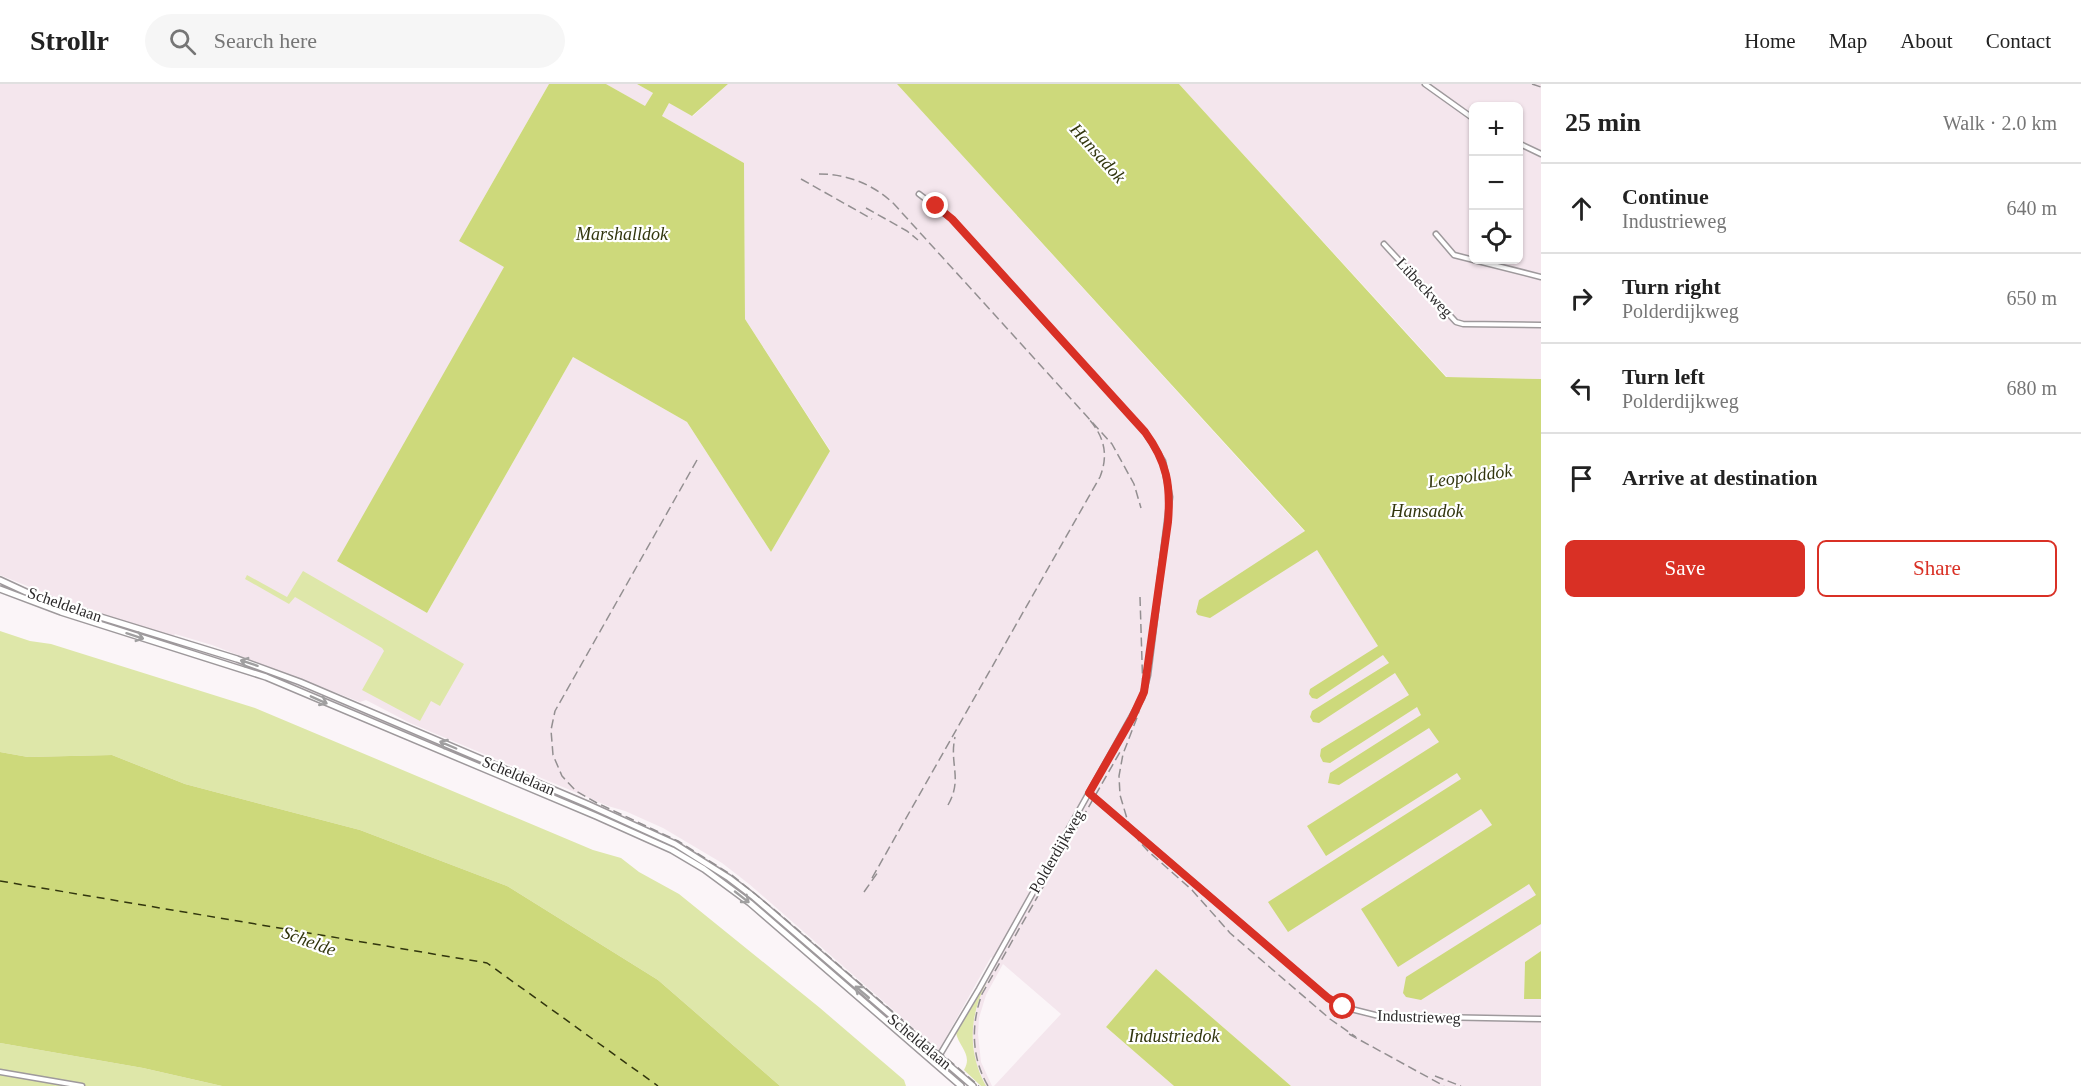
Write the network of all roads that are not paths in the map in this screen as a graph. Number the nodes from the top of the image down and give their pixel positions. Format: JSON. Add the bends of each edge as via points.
{"nodes":[{"id":1,"x":1425,"y":84,"type":"edge"},
{"id":2,"x":1469,"y":116,"type":"edge"},
{"id":3,"x":1523,"y":145,"type":"edge"},
{"id":4,"x":1541,"y":154,"type":"edge"},
{"id":5,"x":920,"y":194,"type":"dead end"},
{"id":6,"x":1436,"y":234,"type":"dead end"},
{"id":7,"x":1384,"y":244,"type":"dead end"},
{"id":8,"x":1541,"y":278,"type":"edge"},
{"id":9,"x":1541,"y":325,"type":"edge"},
{"id":10,"x":0,"y":580,"type":"edge"},
{"id":11,"x":0,"y":590,"type":"edge"},
{"id":12,"x":93,"y":619,"type":"junction"},
{"id":13,"x":198,"y":647,"type":"junction"},
{"id":14,"x":196,"y":654,"type":"junction"},
{"id":15,"x":493,"y":764,"type":"junction"},
{"id":16,"x":490,"y":771,"type":"junction"},
{"id":17,"x":558,"y":792,"type":"junction"},
{"id":18,"x":1089,"y":793,"type":"junction"},
{"id":19,"x":556,"y":799,"type":"junction"},
{"id":20,"x":598,"y":812,"type":"junction"},
{"id":21,"x":836,"y":968,"type":"junction"},
{"id":22,"x":835,"y":977,"type":"junction"},
{"id":23,"x":892,"y":1017,"type":"junction"},
{"id":24,"x":1541,"y":1019,"type":"edge"},
{"id":25,"x":886,"y":1023,"type":"junction"},
{"id":26,"x":937,"y":1060,"type":"junction"},
{"id":27,"x":0,"y":1072,"type":"edge"},
{"id":28,"x":82,"y":1086,"type":"edge"},
{"id":29,"x":961,"y":1086,"type":"edge"},
{"id":30,"x":973,"y":1086,"type":"edge"}],
"edges":[{"from":1,"to":2,"type":"street"},
{"from":3,"to":4,"type":"street"},
{"from":5,"to":18,"type":"street","name":"Polderdijkweg","via":[[952,219],[1145,432],[1166,471],[1170,497],[1159,605],[1143,696]]},
{"from":6,"to":8,"type":"street","via":[[1454,255]]},
{"from":7,"to":9,"type":"street","name":"Lübeckweg","via":[[1456,322]]},
{"from":10,"to":12,"type":"main road","name":"Scheldelaan"},
{"from":11,"to":12,"type":"main road","name":"Scheldelaan"},
{"from":12,"to":13,"type":"main road","name":"Scheldelaan"},
{"from":12,"to":14,"type":"main road","name":"Scheldelaan","one_way":true},
{"from":13,"to":14,"type":"main road"},
{"from":15,"to":13,"type":"main road","name":"Scheldelaan","one_way":true,"via":[[270,670]]},
{"from":14,"to":16,"type":"main road","name":"Scheldelaan","one_way":true,"via":[[266,678]]},
{"from":15,"to":16,"type":"main road"},
{"from":15,"to":17,"type":"main road","name":"Scheldelaan"},
{"from":16,"to":19,"type":"main road","name":"Scheldelaan"},
{"from":17,"to":19,"type":"main road"},
{"from":17,"to":20,"type":"main road","name":"Scheldelaan"},
{"from":18,"to":24,"type":"street","name":"Industrieweg","via":[[1338,1005],[1379,1016]]},
{"from":18,"to":26,"type":"street","name":"Polderdijkweg"},
{"from":19,"to":20,"type":"main road","name":"Scheldelaan"},
{"from":20,"to":21,"type":"main road","name":"Scheldelaan","via":[[675,844],[729,878]]},
{"from":20,"to":22,"type":"main road","name":"Scheldelaan","one_way":true,"via":[[704,869],[750,903]]},
{"from":21,"to":22,"type":"main road"},
{"from":23,"to":21,"type":"main road","name":"Scheldelaan","one_way":true},
{"from":22,"to":25,"type":"main road","name":"Scheldelaan"},
{"from":23,"to":25,"type":"main road"},
{"from":23,"to":26,"type":"main road","name":"Scheldelaan"},
{"from":25,"to":26,"type":"main road","name":"Scheldelaan"},
{"from":26,"to":29,"type":"main road","name":"Scheldelaan"},
{"from":26,"to":30,"type":"main road","name":"Scheldelaan"},
{"from":27,"to":28,"type":"street"}]}
